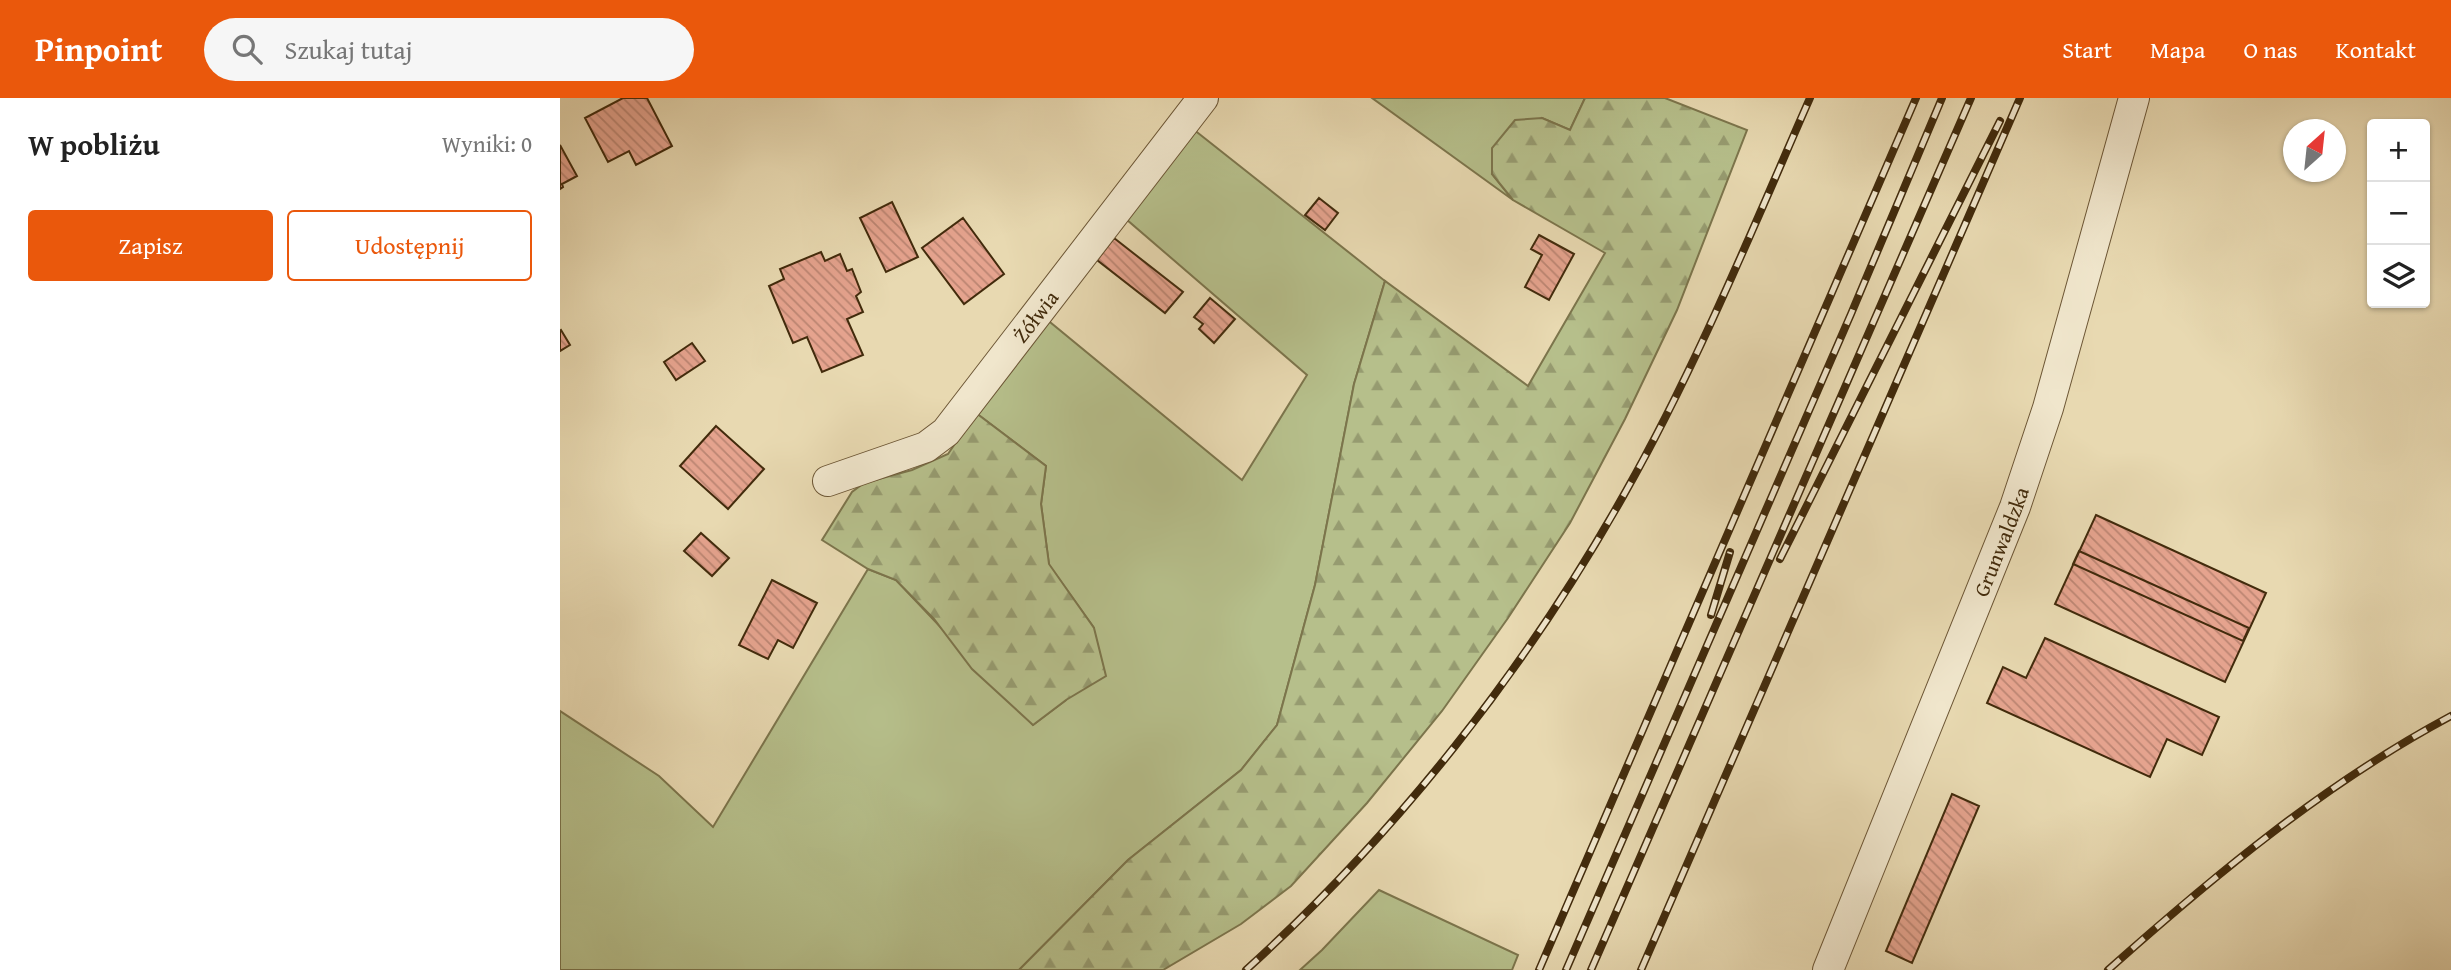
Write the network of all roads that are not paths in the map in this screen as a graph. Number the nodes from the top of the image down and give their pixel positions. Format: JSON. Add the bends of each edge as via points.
{"nodes":[{"id":1,"x":1203,"y":98,"type":"edge"},
{"id":2,"x":2134,"y":98,"type":"edge"},
{"id":3,"x":828,"y":481,"type":"dead end"},
{"id":4,"x":1828,"y":970,"type":"edge"}],
"edges":[{"from":1,"to":3,"type":"street","name":"Żółwia","via":[[946,432],[926,447]]},
{"from":2,"to":4,"type":"street","name":"Grunwaldzka","via":[[2048,408],[2015,507]]}]}
